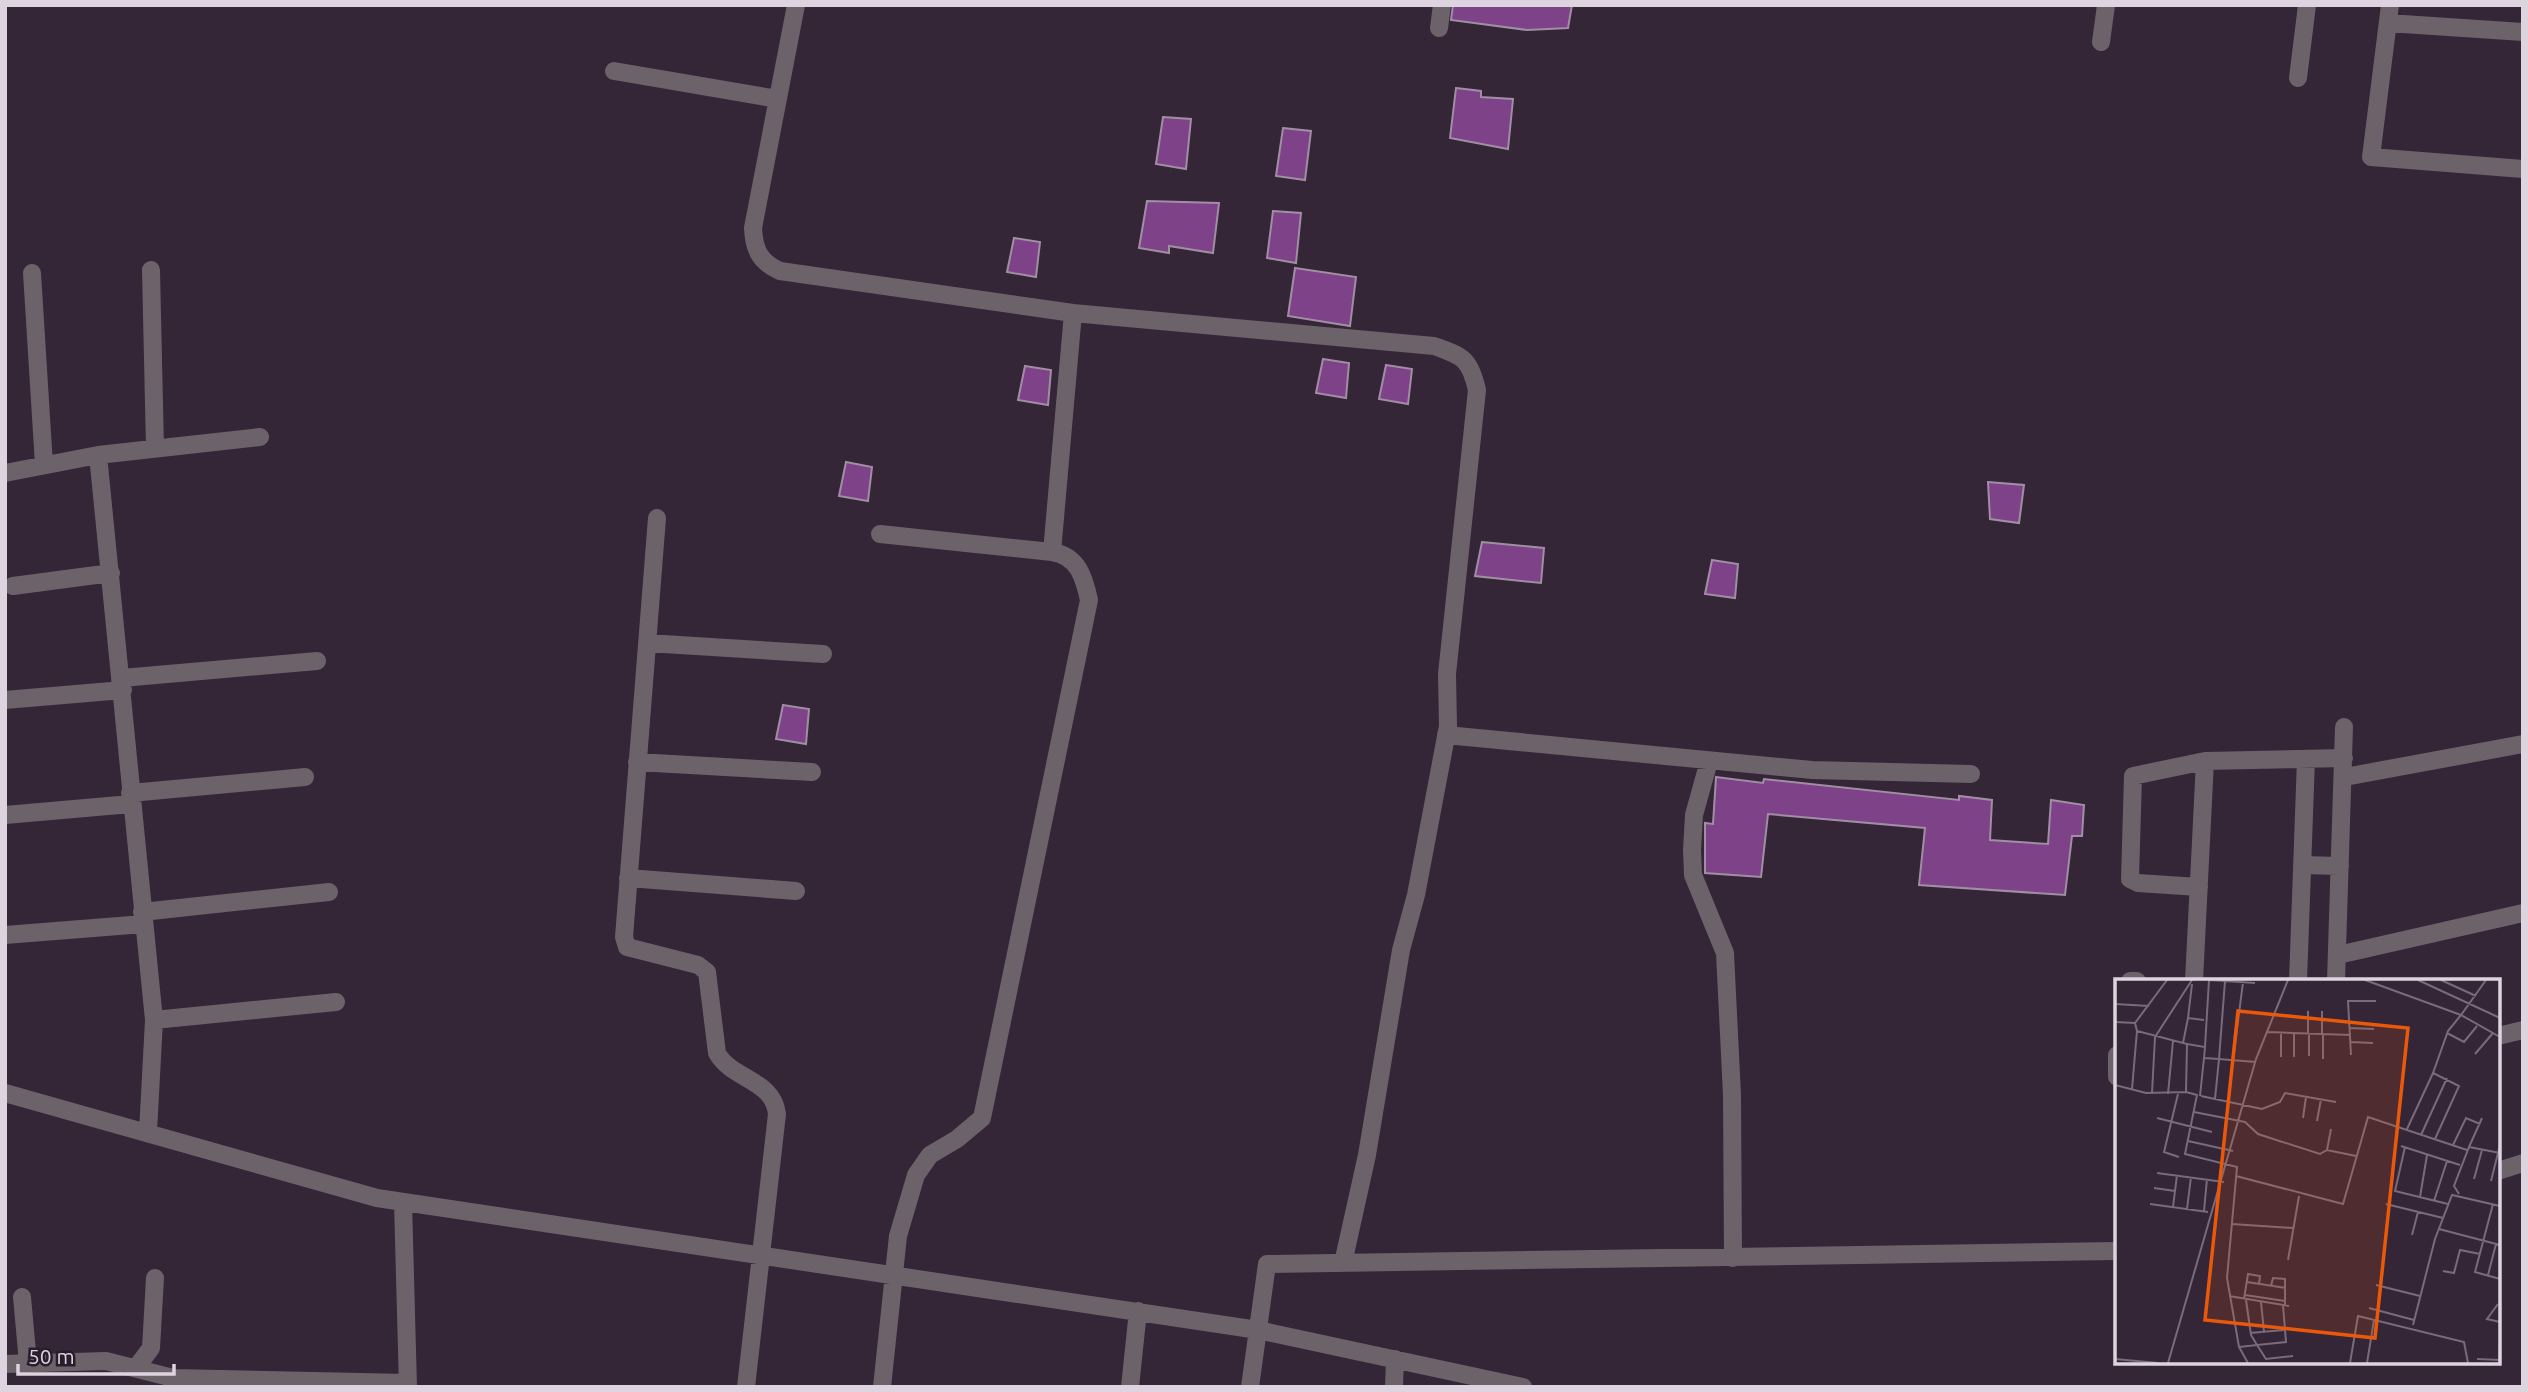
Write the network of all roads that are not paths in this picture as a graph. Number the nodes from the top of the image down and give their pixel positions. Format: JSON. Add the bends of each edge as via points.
{"nodes":[{"id":1,"x":796,"y":5,"type":"edge"},
{"id":2,"x":1442,"y":5,"type":"edge"},
{"id":3,"x":2106,"y":5,"type":"edge"},
{"id":4,"x":2307,"y":5,"type":"edge"},
{"id":5,"x":2389,"y":14,"type":"edge"},
{"id":6,"x":1439,"y":28,"type":"dead end"},
{"id":7,"x":2523,"y":32,"type":"edge"},
{"id":8,"x":2101,"y":42,"type":"dead end"},
{"id":9,"x":614,"y":71,"type":"dead end"},
{"id":10,"x":2298,"y":78,"type":"dead end"},
{"id":11,"x":778,"y":99,"type":"junction"},
{"id":12,"x":2523,"y":169,"type":"edge"},
{"id":13,"x":151,"y":270,"type":"dead end"},
{"id":14,"x":32,"y":273,"type":"dead end"},
{"id":15,"x":1073,"y":313,"type":"junction"},
{"id":16,"x":260,"y":437,"type":"dead end"},
{"id":17,"x":155,"y":449,"type":"junction"},
{"id":18,"x":98,"y":455,"type":"junction"},
{"id":19,"x":44,"y":465,"type":"junction"},
{"id":20,"x":5,"y":473,"type":"edge"},
{"id":21,"x":657,"y":518,"type":"dead end"},
{"id":22,"x":880,"y":534,"type":"dead end"},
{"id":23,"x":1052,"y":552,"type":"junction"},
{"id":24,"x":111,"y":573,"type":"junction"},
{"id":25,"x":13,"y":586,"type":"dead end"},
{"id":26,"x":647,"y":643,"type":"junction"},
{"id":27,"x":823,"y":654,"type":"dead end"},
{"id":28,"x":317,"y":661,"type":"dead end"},
{"id":29,"x":122,"y":684,"type":"junction"},
{"id":30,"x":5,"y":700,"type":"edge"},
{"id":31,"x":2344,"y":727,"type":"dead end"},
{"id":32,"x":1446,"y":735,"type":"junction"},
{"id":33,"x":2523,"y":744,"type":"edge"},
{"id":34,"x":2306,"y":759,"type":"junction"},
{"id":35,"x":1709,"y":761,"type":"junction"},
{"id":36,"x":2205,"y":761,"type":"junction"},
{"id":37,"x":637,"y":762,"type":"junction"},
{"id":38,"x":2345,"y":767,"type":"junction"},
{"id":39,"x":813,"y":772,"type":"dead end"},
{"id":40,"x":1971,"y":774,"type":"dead end"},
{"id":41,"x":305,"y":777,"type":"dead end"},
{"id":42,"x":131,"y":799,"type":"junction"},
{"id":43,"x":5,"y":815,"type":"edge"},
{"id":44,"x":2302,"y":865,"type":"junction"},
{"id":45,"x":2340,"y":866,"type":"junction"},
{"id":46,"x":628,"y":878,"type":"junction"},
{"id":47,"x":2199,"y":887,"type":"junction"},
{"id":48,"x":796,"y":891,"type":"dead end"},
{"id":49,"x":329,"y":892,"type":"dead end"},
{"id":50,"x":2523,"y":913,"type":"edge"},
{"id":51,"x":143,"y":918,"type":"junction"},
{"id":52,"x":5,"y":935,"type":"edge"},
{"id":53,"x":2338,"y":955,"type":"junction"},
{"id":54,"x":2193,"y":979,"type":"edge"},
{"id":55,"x":2298,"y":979,"type":"edge"},
{"id":56,"x":2336,"y":979,"type":"edge"},
{"id":57,"x":336,"y":1002,"type":"dead end"},
{"id":58,"x":154,"y":1020,"type":"junction"},
{"id":59,"x":2523,"y":1030,"type":"edge"},
{"id":60,"x":2500,"y":1036,"type":"edge"},
{"id":61,"x":5,"y":1093,"type":"edge"},
{"id":62,"x":148,"y":1132,"type":"junction"},
{"id":63,"x":2523,"y":1163,"type":"edge"},
{"id":64,"x":2500,"y":1170,"type":"edge"},
{"id":65,"x":403,"y":1202,"type":"junction"},
{"id":66,"x":2115,"y":1251,"type":"edge"},
{"id":67,"x":761,"y":1255,"type":"junction"},
{"id":68,"x":1732,"y":1258,"type":"junction"},
{"id":69,"x":1343,"y":1263,"type":"junction"},
{"id":70,"x":892,"y":1275,"type":"junction"},
{"id":71,"x":155,"y":1278,"type":"dead end"},
{"id":72,"x":22,"y":1297,"type":"dead end"},
{"id":73,"x":1138,"y":1311,"type":"junction"},
{"id":74,"x":1258,"y":1330,"type":"junction"},
{"id":75,"x":1395,"y":1359,"type":"junction"},
{"id":76,"x":28,"y":1363,"type":"junction"},
{"id":77,"x":5,"y":1364,"type":"edge"},
{"id":78,"x":136,"y":1368,"type":"junction"},
{"id":79,"x":408,"y":1385,"type":"edge"},
{"id":80,"x":746,"y":1387,"type":"edge"},
{"id":81,"x":882,"y":1387,"type":"edge"},
{"id":82,"x":1130,"y":1387,"type":"edge"},
{"id":83,"x":1250,"y":1387,"type":"edge"},
{"id":84,"x":1394,"y":1387,"type":"edge"},
{"id":85,"x":1522,"y":1387,"type":"edge"}],
"edges":[{"from":1,"to":11,"type":"street"},
{"from":2,"to":6,"type":"street"},
{"from":3,"to":8,"type":"street"},
{"from":4,"to":10,"type":"street"},
{"from":5,"to":7,"type":"street"},
{"from":5,"to":12,"type":"street","via":[[2371,157]]},
{"from":9,"to":11,"type":"street"},
{"from":11,"to":15,"type":"street","via":[[753,228],[754,245],[769,266]]},
{"from":13,"to":17,"type":"street"},
{"from":14,"to":19,"type":"street"},
{"from":15,"to":23,"type":"street"},
{"from":15,"to":32,"type":"street","via":[[1434,346],[1462,355],[1473,371],[1477,390],[1447,674]]},
{"from":16,"to":17,"type":"street"},
{"from":17,"to":18,"type":"street"},
{"from":18,"to":19,"type":"street"},
{"from":18,"to":24,"type":"street"},
{"from":19,"to":20,"type":"street"},
{"from":21,"to":26,"type":"street"},
{"from":22,"to":23,"type":"street"},
{"from":23,"to":70,"type":"street","via":[[1075,563],[1089,600],[982,1118],[930,1155],[916,1175]]},
{"from":24,"to":25,"type":"street"},
{"from":24,"to":29,"type":"street"},
{"from":26,"to":27,"type":"street"},
{"from":26,"to":37,"type":"street"},
{"from":28,"to":29,"type":"street"},
{"from":29,"to":30,"type":"street"},
{"from":29,"to":42,"type":"street"},
{"from":31,"to":38,"type":"street"},
{"from":32,"to":35,"type":"street"},
{"from":32,"to":69,"type":"street"},
{"from":33,"to":38,"type":"street"},
{"from":34,"to":36,"type":"street"},
{"from":34,"to":38,"type":"street"},
{"from":34,"to":44,"type":"street"},
{"from":35,"to":40,"type":"street","via":[[1812,770]]},
{"from":35,"to":68,"type":"street","via":[[1694,816],[1693,875],[1724,953],[1732,1095]]},
{"from":36,"to":47,"type":"street"},
{"from":36,"to":47,"type":"street","via":[[2138,772],[2131,781],[2130,879]]},
{"from":37,"to":39,"type":"street"},
{"from":37,"to":46,"type":"street"},
{"from":38,"to":45,"type":"street"},
{"from":41,"to":42,"type":"street"},
{"from":42,"to":43,"type":"street"},
{"from":42,"to":51,"type":"street"},
{"from":44,"to":45,"type":"street"},
{"from":44,"to":55,"type":"street"},
{"from":45,"to":53,"type":"street"},
{"from":46,"to":48,"type":"street"},
{"from":46,"to":67,"type":"street","via":[[627,947],[698,965],[707,972],[717,1053],[722,1062],[775,1100]]},
{"from":47,"to":54,"type":"street"},
{"from":49,"to":51,"type":"street"},
{"from":50,"to":53,"type":"street"},
{"from":51,"to":52,"type":"street"},
{"from":51,"to":58,"type":"street"},
{"from":53,"to":56,"type":"street"},
{"from":57,"to":58,"type":"street"},
{"from":58,"to":62,"type":"street"},
{"from":59,"to":60,"type":"street"},
{"from":61,"to":62,"type":"street"},
{"from":62,"to":65,"type":"street"},
{"from":63,"to":64,"type":"street"},
{"from":65,"to":67,"type":"street"},
{"from":65,"to":79,"type":"street"},
{"from":66,"to":68,"type":"street"},
{"from":67,"to":70,"type":"street"},
{"from":67,"to":80,"type":"street"},
{"from":68,"to":69,"type":"street"},
{"from":69,"to":74,"type":"street","via":[[1267,1264]]},
{"from":70,"to":73,"type":"street"},
{"from":70,"to":81,"type":"street"},
{"from":71,"to":78,"type":"street","via":[[151,1348]]},
{"from":72,"to":76,"type":"street"},
{"from":73,"to":74,"type":"street"},
{"from":73,"to":82,"type":"street"},
{"from":74,"to":75,"type":"street"},
{"from":74,"to":83,"type":"street"},
{"from":75,"to":84,"type":"street"},
{"from":75,"to":85,"type":"street"},
{"from":76,"to":77,"type":"street"},
{"from":76,"to":78,"type":"street","via":[[106,1361]]},
{"from":78,"to":79,"type":"street","via":[[173,1378]]}]}
